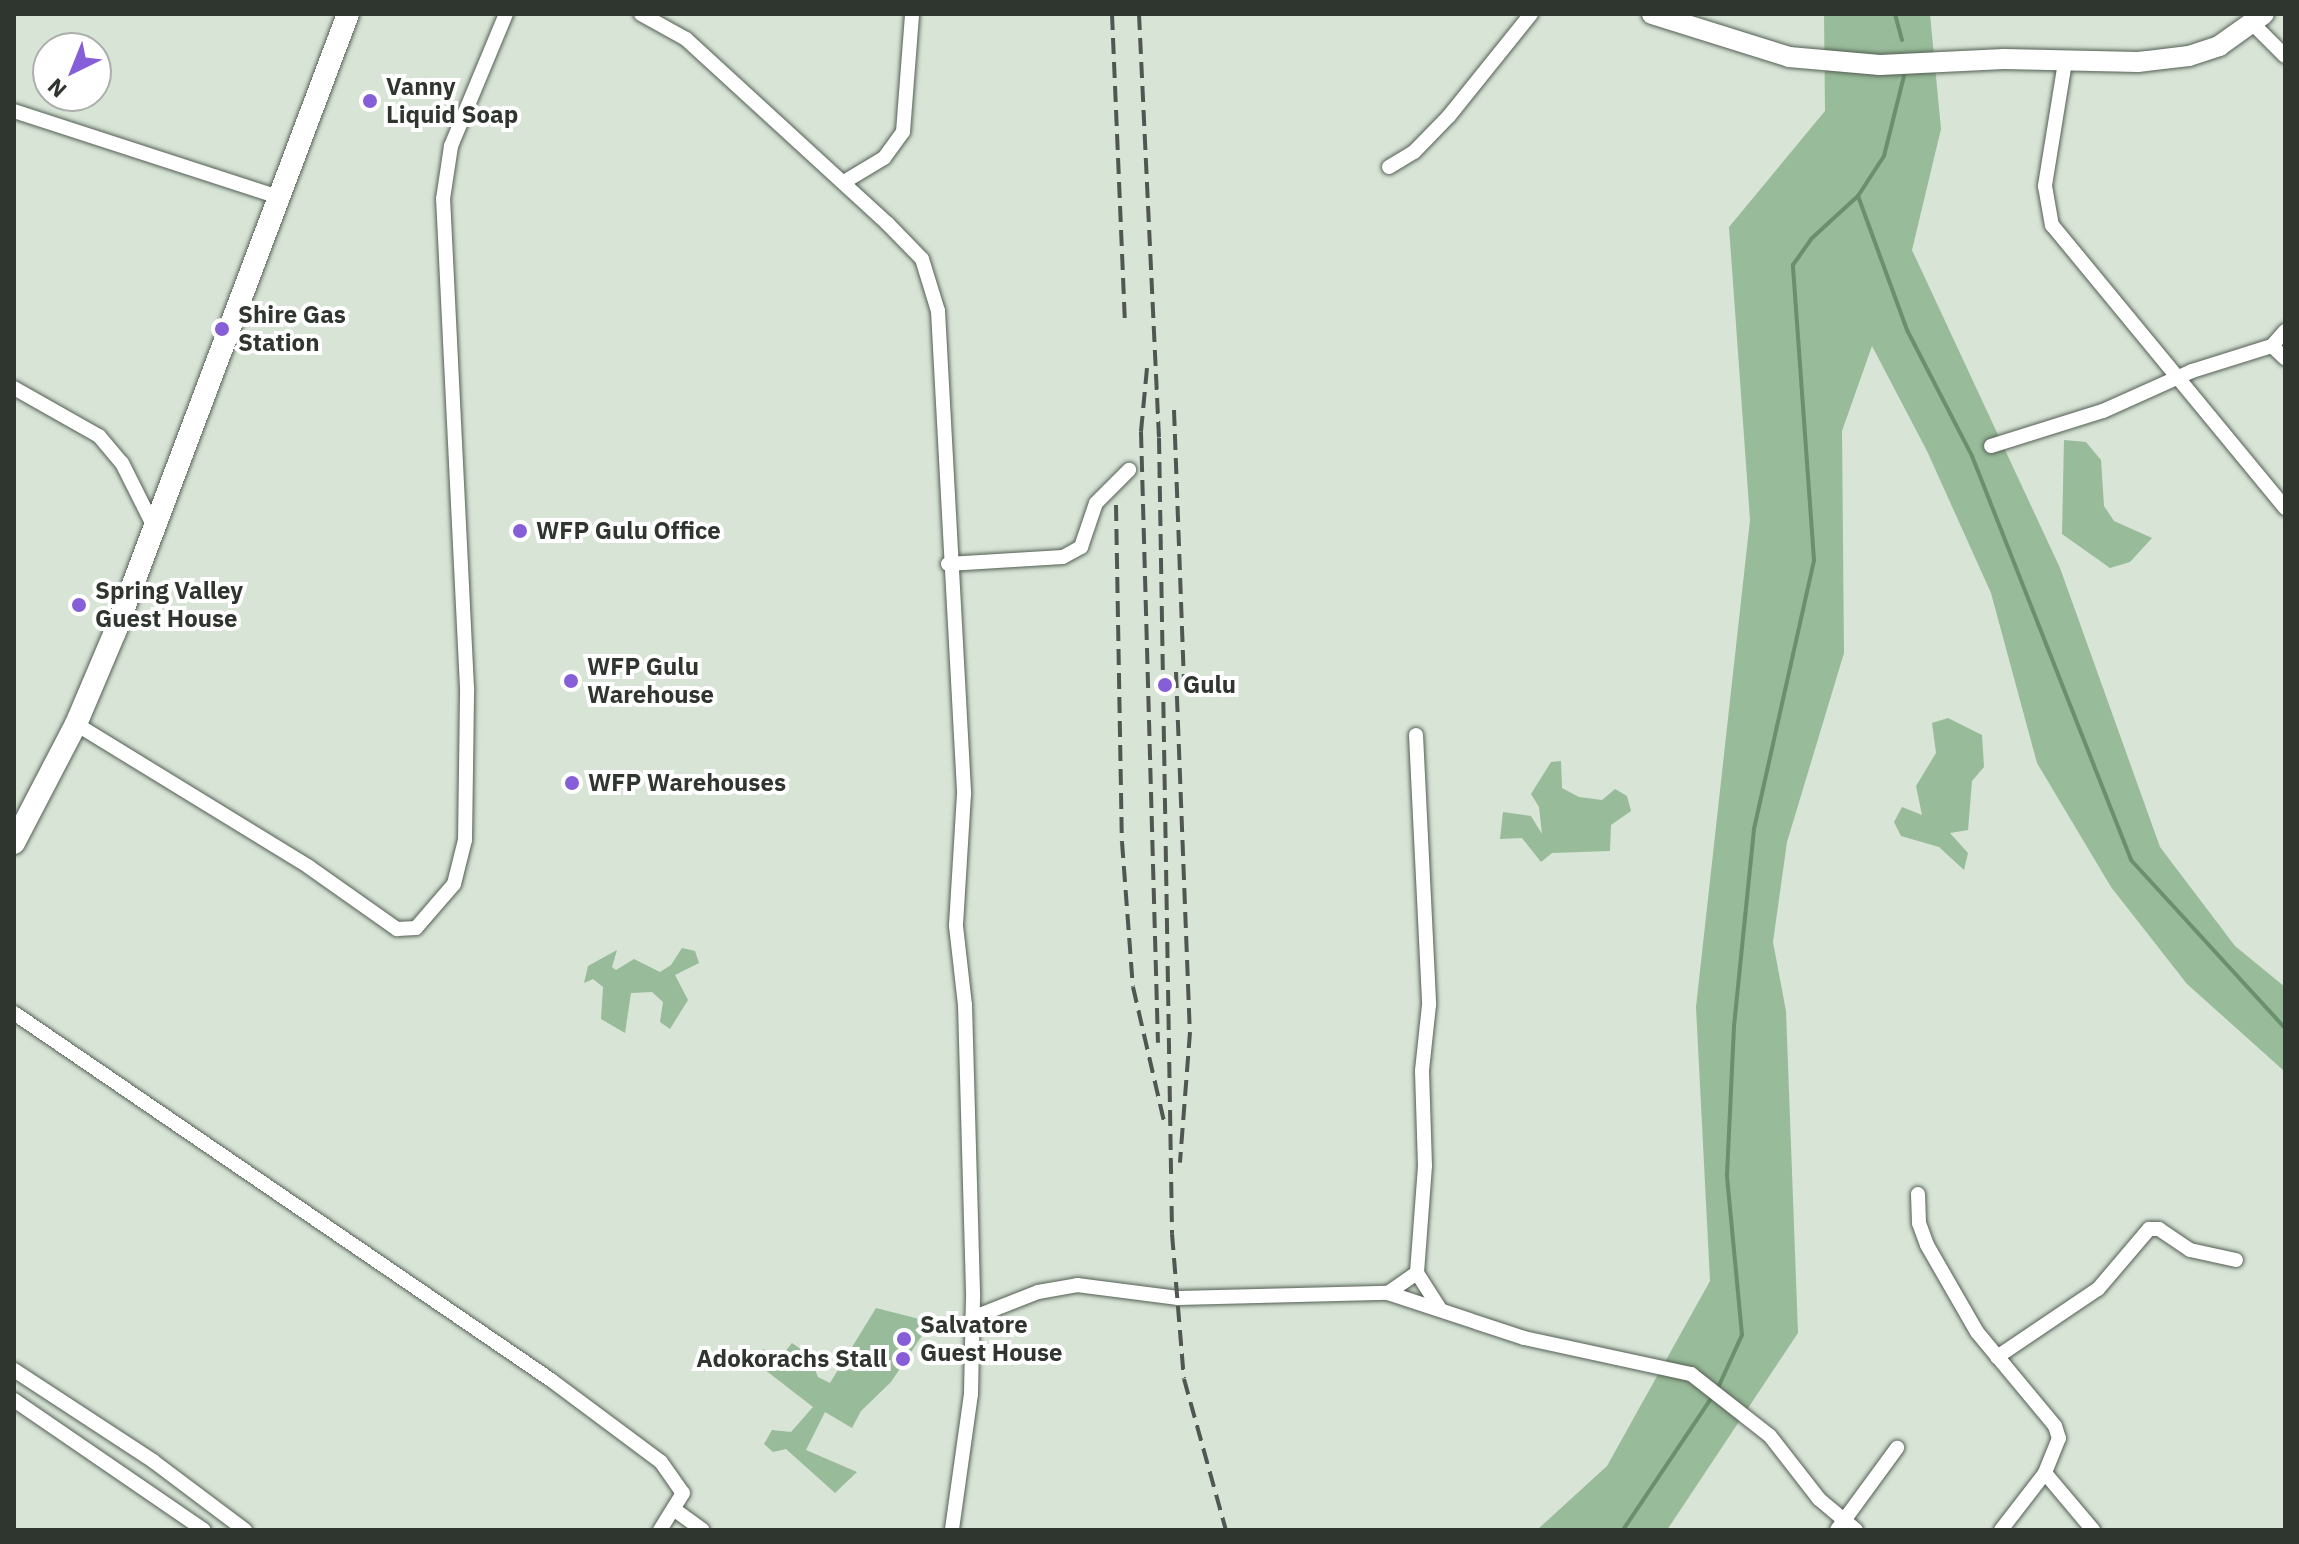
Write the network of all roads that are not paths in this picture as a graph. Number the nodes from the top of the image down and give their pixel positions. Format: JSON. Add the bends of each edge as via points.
{"nodes":[{"id":1,"x":348,"y":14,"type":"edge"},
{"id":2,"x":506,"y":14,"type":"edge"},
{"id":3,"x":641,"y":14,"type":"edge"},
{"id":4,"x":912,"y":14,"type":"edge"},
{"id":5,"x":1531,"y":14,"type":"edge"},
{"id":6,"x":1652,"y":14,"type":"edge"},
{"id":7,"x":2259,"y":19,"type":"edge"},
{"id":8,"x":2285,"y":56,"type":"edge"},
{"id":9,"x":2065,"y":62,"type":"junction"},
{"id":10,"x":14,"y":111,"type":"edge"},
{"id":11,"x":1389,"y":167,"type":"dead end"},
{"id":12,"x":844,"y":182,"type":"junction"},
{"id":13,"x":278,"y":197,"type":"junction"},
{"id":14,"x":2285,"y":331,"type":"edge"},
{"id":15,"x":2272,"y":346,"type":"junction"},
{"id":16,"x":2285,"y":358,"type":"edge"},
{"id":17,"x":2180,"y":376,"type":"junction"},
{"id":18,"x":14,"y":388,"type":"edge"},
{"id":19,"x":1991,"y":446,"type":"dead end"},
{"id":20,"x":1129,"y":470,"type":"dead end"},
{"id":21,"x":2285,"y":508,"type":"edge"},
{"id":22,"x":155,"y":529,"type":"junction"},
{"id":23,"x":948,"y":564,"type":"junction"},
{"id":24,"x":76,"y":724,"type":"junction"},
{"id":25,"x":1416,"y":735,"type":"dead end"},
{"id":26,"x":14,"y":843,"type":"edge"},
{"id":27,"x":14,"y":1013,"type":"edge"},
{"id":28,"x":1918,"y":1194,"type":"dead end"},
{"id":29,"x":2236,"y":1260,"type":"dead end"},
{"id":30,"x":1417,"y":1273,"type":"junction"},
{"id":31,"x":1388,"y":1293,"type":"junction"},
{"id":32,"x":1440,"y":1309,"type":"junction"},
{"id":33,"x":972,"y":1318,"type":"junction"},
{"id":34,"x":1997,"y":1357,"type":"junction"},
{"id":35,"x":14,"y":1370,"type":"edge"},
{"id":36,"x":14,"y":1400,"type":"edge"},
{"id":37,"x":1897,"y":1448,"type":"dead end"},
{"id":38,"x":2045,"y":1473,"type":"junction"},
{"id":39,"x":675,"y":1510,"type":"junction"},
{"id":40,"x":1839,"y":1525,"type":"edge"},
{"id":41,"x":204,"y":1530,"type":"edge"},
{"id":42,"x":245,"y":1530,"type":"edge"},
{"id":43,"x":660,"y":1530,"type":"edge"},
{"id":44,"x":703,"y":1530,"type":"edge"},
{"id":45,"x":952,"y":1530,"type":"edge"},
{"id":46,"x":1856,"y":1530,"type":"edge"},
{"id":47,"x":2001,"y":1530,"type":"edge"},
{"id":48,"x":2093,"y":1530,"type":"edge"}],
"edges":[{"from":1,"to":13,"type":"main road"},
{"from":2,"to":24,"type":"street","via":[[451,146],[443,199],[467,688],[465,840],[454,884],[416,928],[397,929],[269,841]]},
{"from":3,"to":12,"type":"street","via":[[686,39]]},
{"from":4,"to":12,"type":"street","via":[[903,132],[884,158]]},
{"from":5,"to":11,"type":"street","via":[[1449,116],[1414,152]]},
{"from":6,"to":9,"type":"street","via":[[1789,57],[1880,65]]},
{"from":7,"to":8,"type":"street"},
{"from":7,"to":9,"type":"street","via":[[2219,46],[2189,56]]},
{"from":9,"to":17,"type":"street","via":[[2045,186],[2052,225]]},
{"from":10,"to":13,"type":"street"},
{"from":12,"to":23,"type":"street","via":[[922,259],[933,292],[945,394]]},
{"from":13,"to":22,"type":"main road"},
{"from":14,"to":15,"type":"street"},
{"from":15,"to":16,"type":"street"},
{"from":15,"to":17,"type":"street"},
{"from":17,"to":19,"type":"street","via":[[2103,411]]},
{"from":17,"to":21,"type":"street"},
{"from":18,"to":22,"type":"street","via":[[99,436],[122,463]]},
{"from":20,"to":23,"type":"street","via":[[1096,503],[1081,547],[1063,557]]},
{"from":22,"to":24,"type":"main road"},
{"from":23,"to":33,"type":"street","via":[[964,794],[956,926],[965,1005]]},
{"from":24,"to":26,"type":"main road"},
{"from":25,"to":30,"type":"street","via":[[1429,1005],[1422,1071],[1425,1166]]},
{"from":27,"to":39,"type":"street","via":[[551,1380],[661,1462],[683,1487]]},
{"from":28,"to":34,"type":"street","via":[[1919,1223],[1927,1245]]},
{"from":29,"to":34,"type":"street","via":[[2190,1250],[2159,1229],[2149,1229],[2098,1289]]},
{"from":30,"to":31,"type":"street"},
{"from":30,"to":32,"type":"street"},
{"from":31,"to":32,"type":"street"},
{"from":31,"to":33,"type":"street","via":[[1178,1298],[1077,1285],[1038,1292]]},
{"from":32,"to":40,"type":"street","via":[[1524,1338],[1691,1374],[1770,1436]]},
{"from":33,"to":45,"type":"street","via":[[971,1394]]},
{"from":34,"to":38,"type":"street","via":[[2055,1426],[2059,1445]]},
{"from":35,"to":42,"type":"street","via":[[153,1461]]},
{"from":36,"to":41,"type":"street"},
{"from":37,"to":40,"type":"street"},
{"from":38,"to":47,"type":"street"},
{"from":38,"to":48,"type":"street"},
{"from":39,"to":43,"type":"street"},
{"from":39,"to":44,"type":"street"},
{"from":40,"to":46,"type":"street"}]}
